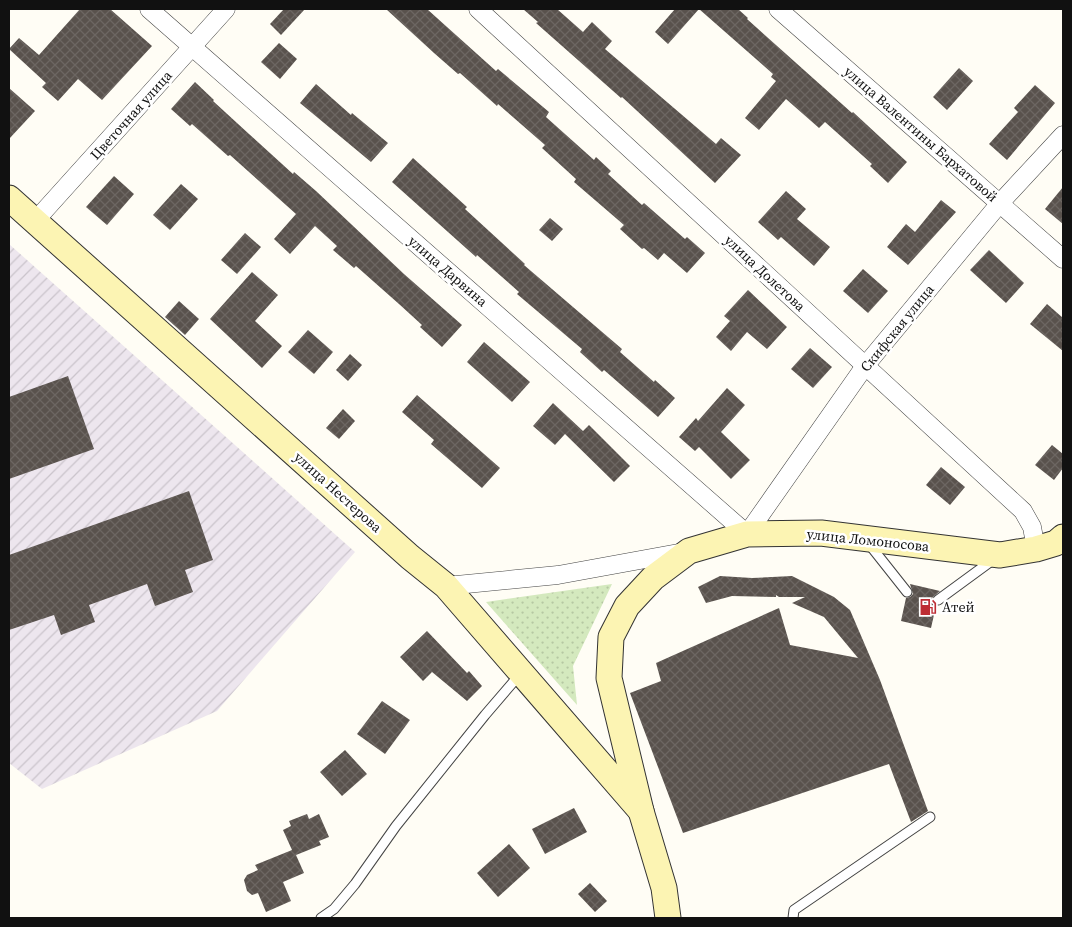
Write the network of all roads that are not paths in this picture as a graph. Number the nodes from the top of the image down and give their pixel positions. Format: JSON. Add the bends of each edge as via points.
{"nodes":[{"id":1,"x":149,"y":9,"type":"edge"},
{"id":2,"x":226,"y":9,"type":"edge"},
{"id":3,"x":478,"y":9,"type":"edge"},
{"id":4,"x":778,"y":9,"type":"edge"},
{"id":5,"x":192,"y":48,"type":"junction"},
{"id":6,"x":1063,"y":135,"type":"edge"},
{"id":7,"x":9,"y":198,"type":"edge"},
{"id":8,"x":1000,"y":203,"type":"junction"},
{"id":9,"x":35,"y":221,"type":"junction"},
{"id":10,"x":1063,"y":259,"type":"edge"},
{"id":11,"x":866,"y":366,"type":"junction"},
{"id":12,"x":747,"y":534,"type":"junction"},
{"id":13,"x":1063,"y":537,"type":"edge"},
{"id":14,"x":864,"y":538,"type":"junction"},
{"id":15,"x":1036,"y":548,"type":"junction"},
{"id":16,"x":689,"y":551,"type":"junction"},
{"id":17,"x":1000,"y":555,"type":"junction"},
{"id":18,"x":446,"y":586,"type":"junction"},
{"id":19,"x":908,"y":592,"type":"dead end"},
{"id":20,"x":938,"y":600,"type":"dead end"},
{"id":21,"x":521,"y":673,"type":"junction"},
{"id":22,"x":641,"y":811,"type":"junction"},
{"id":23,"x":930,"y":817,"type":"dead end"},
{"id":24,"x":321,"y":918,"type":"edge"},
{"id":25,"x":668,"y":918,"type":"edge"},
{"id":26,"x":793,"y":918,"type":"edge"}],
"edges":[{"from":1,"to":5,"type":"street","name":"улица Дарвина"},
{"from":2,"to":5,"type":"street","name":"Цветочная улица"},
{"from":3,"to":11,"type":"street","name":"улица Долетова"},
{"from":4,"to":8,"type":"street","name":"улица Валентины Бархатовой"},
{"from":5,"to":9,"type":"street","name":"Цветочная улица"},
{"from":5,"to":12,"type":"street","name":"улица Дарвина"},
{"from":6,"to":8,"type":"street","name":"Скифская улица"},
{"from":7,"to":9,"type":"street","name":"улица Нестерова"},
{"from":8,"to":10,"type":"street","name":"улица Валентины Бархатовой"},
{"from":8,"to":11,"type":"street","name":"Скифская улица"},
{"from":9,"to":18,"type":"street","name":"улица Нестерова","via":[[402,551]]},
{"from":11,"to":12,"type":"street","name":"Скифская улица"},
{"from":11,"to":15,"type":"street","name":"улица Долетова","via":[[1023,511],[1032,527]]},
{"from":12,"to":14,"type":"street","name":"улица Ломоносова","via":[[821,533]]},
{"from":12,"to":16,"type":"street","name":"улица Ломоносова"},
{"from":13,"to":15,"type":"street","name":"улица Ломоносова","via":[[1056,543]]},
{"from":14,"to":17,"type":"street","name":"улица Ломоносова"},
{"from":14,"to":19,"type":"lane"},
{"from":15,"to":17,"type":"street","name":"улица Ломоносова"},
{"from":16,"to":18,"type":"street","via":[[558,575]]},
{"from":16,"to":22,"type":"street","name":"улица Ломоносова","via":[[653,578],[628,606],[611,637],[609,678]]},
{"from":17,"to":20,"type":"lane"},
{"from":18,"to":21,"type":"street","name":"улица Нестерова"},
{"from":21,"to":22,"type":"street","name":"улица Нестерова"},
{"from":21,"to":24,"type":"lane","via":[[396,826],[355,884],[334,909]]},
{"from":22,"to":25,"type":"street","name":"улица Ломоносова","via":[[664,888]]},
{"from":23,"to":26,"type":"lane","via":[[794,910]]}]}
